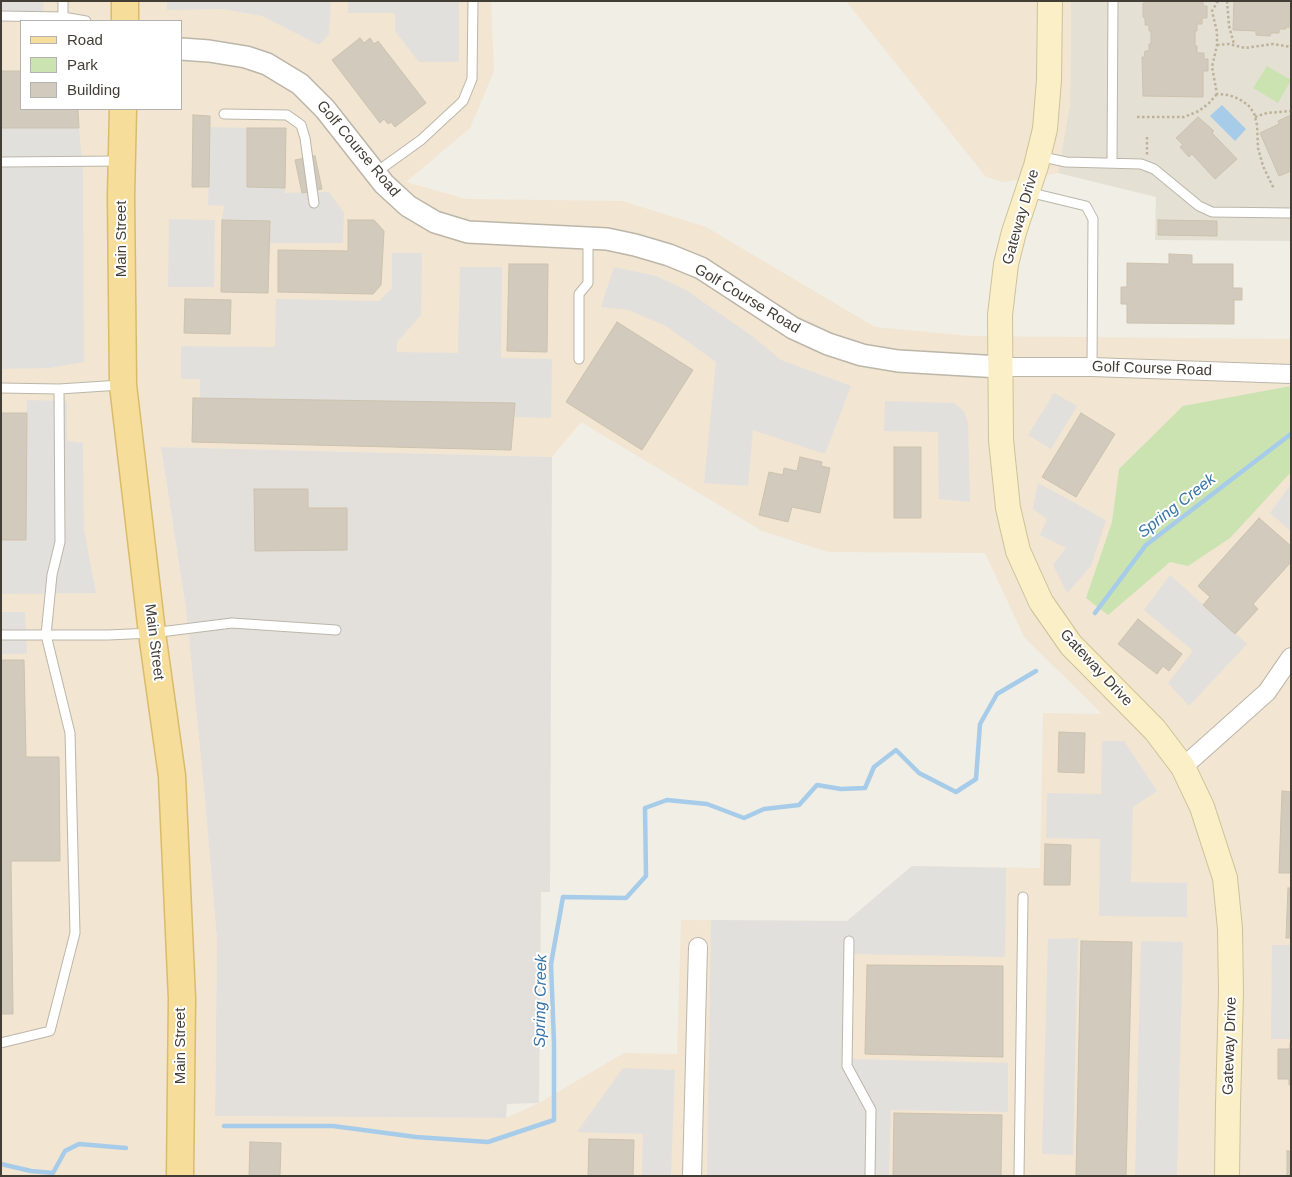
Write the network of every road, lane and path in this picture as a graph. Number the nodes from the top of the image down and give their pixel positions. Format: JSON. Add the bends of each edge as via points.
{"nodes":[{"id":1,"x":63,"y":1,"type":"edge"},
{"id":2,"x":125,"y":1,"type":"edge"},
{"id":3,"x":472,"y":1,"type":"edge"},
{"id":4,"x":1050,"y":1,"type":"edge"},
{"id":5,"x":1112,"y":1,"type":"edge"},
{"id":6,"x":1218,"y":1,"type":"edge"},
{"id":7,"x":1227,"y":1,"type":"edge"},
{"id":8,"x":1,"y":16,"type":"edge"},
{"id":9,"x":63,"y":17,"type":"junction"},
{"id":10,"x":80,"y":20,"type":"edge"},
{"id":11,"x":125,"y":20,"type":"edge"},
{"id":12,"x":1217,"y":45,"type":"junction"},
{"id":13,"x":1234,"y":45,"type":"junction"},
{"id":14,"x":1291,"y":47,"type":"edge"},
{"id":15,"x":182,"y":49,"type":"edge"},
{"id":16,"x":1217,"y":94,"type":"junction"},
{"id":17,"x":123,"y":110,"type":"edge"},
{"id":18,"x":1291,"y":111,"type":"edge"},
{"id":19,"x":224,"y":114,"type":"dead end"},
{"id":20,"x":1137,"y":116,"type":"dead end"},
{"id":21,"x":1254,"y":117,"type":"junction"},
{"id":22,"x":1147,"y":137,"type":"dead end"},
{"id":23,"x":1038,"y":156,"type":"junction"},
{"id":24,"x":122,"y":161,"type":"junction"},
{"id":25,"x":1,"y":162,"type":"edge"},
{"id":26,"x":1112,"y":163,"type":"junction"},
{"id":27,"x":1147,"y":166,"type":"junction"},
{"id":28,"x":375,"y":173,"type":"junction"},
{"id":29,"x":1274,"y":189,"type":"dead end"},
{"id":30,"x":1028,"y":192,"type":"junction"},
{"id":31,"x":314,"y":203,"type":"dead end"},
{"id":32,"x":1291,"y":213,"type":"edge"},
{"id":33,"x":588,"y":238,"type":"junction"},
{"id":34,"x":579,"y":360,"type":"dead end"},
{"id":35,"x":1000,"y":367,"type":"junction"},
{"id":36,"x":1092,"y":367,"type":"junction"},
{"id":37,"x":1291,"y":374,"type":"edge"},
{"id":38,"x":123,"y":385,"type":"junction"},
{"id":39,"x":1,"y":388,"type":"edge"},
{"id":40,"x":59,"y":389,"type":"junction"},
{"id":41,"x":336,"y":630,"type":"dead end"},
{"id":42,"x":152,"y":633,"type":"junction"},
{"id":43,"x":1,"y":635,"type":"edge"},
{"id":44,"x":46,"y":635,"type":"junction"},
{"id":45,"x":1291,"y":657,"type":"edge"},
{"id":46,"x":1183,"y":766,"type":"junction"},
{"id":47,"x":1023,"y":896,"type":"dead end"},
{"id":48,"x":849,"y":941,"type":"dead end"},
{"id":49,"x":698,"y":947,"type":"dead end"},
{"id":50,"x":1,"y":1043,"type":"edge"},
{"id":51,"x":180,"y":1176,"type":"edge"},
{"id":52,"x":692,"y":1176,"type":"edge"},
{"id":53,"x":870,"y":1176,"type":"edge"},
{"id":54,"x":1019,"y":1176,"type":"edge"},
{"id":55,"x":1228,"y":1176,"type":"edge"}],
"edges":[{"from":1,"to":9,"type":"lane"},
{"from":2,"to":11,"type":"main road"},
{"from":3,"to":28,"type":"lane","via":[[472,79],[463,101],[421,140]]},
{"from":4,"to":23,"type":"main road","name":"Gateway Drive","via":[[1049,80],[1045,129]]},
{"from":5,"to":26,"type":"lane"},
{"from":6,"to":12,"type":"path","via":[[1212,11]]},
{"from":7,"to":13,"type":"path"},
{"from":8,"to":9,"type":"lane"},
{"from":9,"to":10,"type":"lane"},
{"from":12,"to":13,"type":"path"},
{"from":12,"to":16,"type":"path","via":[[1212,67]]},
{"from":13,"to":14,"type":"path","via":[[1245,48],[1273,44]]},
{"from":15,"to":28,"type":"street","name":"Golf Course Road","via":[[246,57],[267,64],[300,84],[325,109]]},
{"from":16,"to":20,"type":"path","via":[[1210,103],[1184,117]]},
{"from":16,"to":21,"type":"path","via":[[1239,99],[1248,105]]},
{"from":17,"to":24,"type":"main road","name":"Main Street"},
{"from":18,"to":21,"type":"path"},
{"from":19,"to":31,"type":"lane","via":[[287,115],[301,125],[306,138]]},
{"from":21,"to":29,"type":"path","via":[[1258,148]]},
{"from":22,"to":27,"type":"path"},
{"from":23,"to":26,"type":"lane","via":[[1066,162]]},
{"from":23,"to":30,"type":"main road","name":"Gateway Drive"},
{"from":24,"to":25,"type":"lane"},
{"from":24,"to":38,"type":"main road","name":"Main Street"},
{"from":26,"to":27,"type":"lane"},
{"from":27,"to":32,"type":"lane","via":[[1199,206],[1212,212]]},
{"from":28,"to":33,"type":"street","name":"Golf Course Road","via":[[408,206],[435,222],[468,232]]},
{"from":30,"to":35,"type":"main road","name":"Gateway Drive","via":[[1006,264],[1000,315]]},
{"from":30,"to":36,"type":"lane","via":[[1086,206],[1094,219]]},
{"from":33,"to":34,"type":"lane","via":[[588,283],[579,294]]},
{"from":33,"to":35,"type":"street","name":"Golf Course Road","via":[[635,245],[702,268],[793,328],[862,355],[898,361]]},
{"from":35,"to":36,"type":"street","name":"Golf Course Road"},
{"from":35,"to":46,"type":"main road","name":"Gateway Drive","via":[[1001,440],[1008,508],[1018,551],[1040,602],[1071,645],[1155,730]]},
{"from":36,"to":37,"type":"street","name":"Golf Course Road"},
{"from":38,"to":40,"type":"lane"},
{"from":38,"to":42,"type":"main road","name":"Main Street"},
{"from":39,"to":40,"type":"lane"},
{"from":40,"to":44,"type":"lane","via":[[60,542],[52,575]]},
{"from":41,"to":42,"type":"lane","via":[[232,623]]},
{"from":42,"to":44,"type":"lane"},
{"from":42,"to":51,"type":"main road","name":"Main Street","via":[[172,776],[182,999]]},
{"from":43,"to":44,"type":"lane"},
{"from":44,"to":50,"type":"lane","via":[[70,733],[75,933],[50,1031]]},
{"from":45,"to":46,"type":"street","via":[[1267,692]]},
{"from":46,"to":55,"type":"main road","name":"Gateway Drive","via":[[1202,807],[1224,878],[1230,929]]},
{"from":47,"to":54,"type":"lane"},
{"from":48,"to":53,"type":"lane","via":[[847,1066],[871,1110]]},
{"from":49,"to":52,"type":"street"}]}
